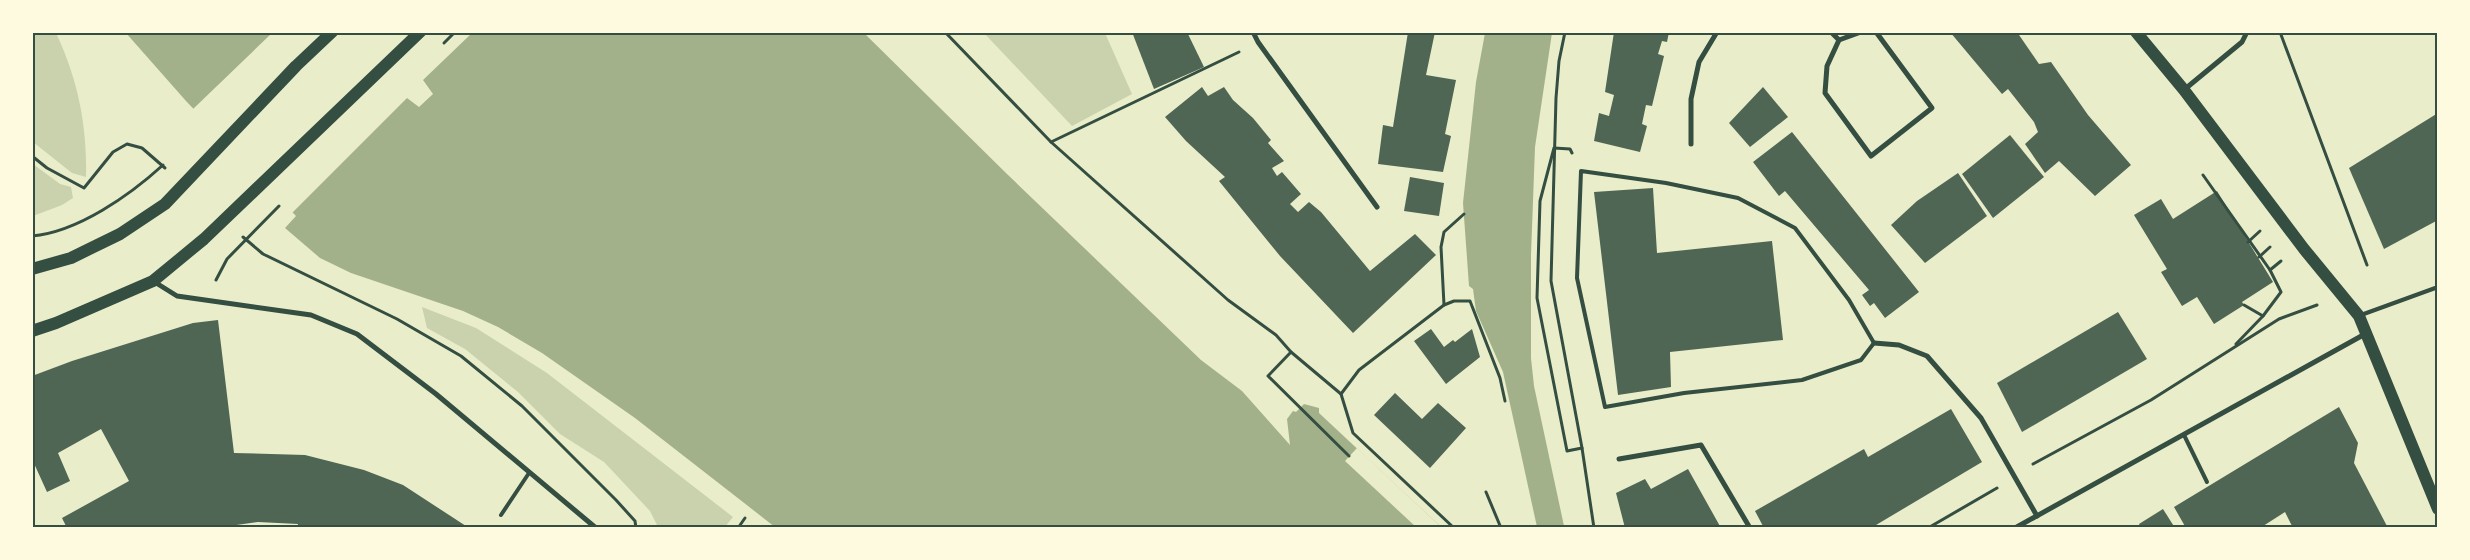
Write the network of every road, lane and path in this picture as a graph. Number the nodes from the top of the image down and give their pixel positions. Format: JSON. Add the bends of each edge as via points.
{"nodes":[{"id":1,"x":332,"y":32,"type":"edge"},
{"id":2,"x":420,"y":32,"type":"edge"},
{"id":3,"x":945,"y":32,"type":"edge"},
{"id":4,"x":1253,"y":32,"type":"edge"},
{"id":5,"x":1717,"y":32,"type":"edge"},
{"id":6,"x":1831,"y":32,"type":"edge"},
{"id":7,"x":1861,"y":32,"type":"edge"},
{"id":8,"x":1876,"y":32,"type":"edge"},
{"id":9,"x":2136,"y":32,"type":"edge"},
{"id":10,"x":2247,"y":32,"type":"edge"},
{"id":11,"x":2280,"y":32,"type":"edge"},
{"id":12,"x":1839,"y":40,"type":"junction"},
{"id":13,"x":1258,"y":42,"type":"junction"},
{"id":14,"x":2184,"y":90,"type":"junction"},
{"id":15,"x":1051,"y":142,"type":"junction"},
{"id":16,"x":1691,"y":144,"type":"dead end"},
{"id":17,"x":1570,"y":149,"type":"dead end"},
{"id":18,"x":2203,"y":175,"type":"dead end"},
{"id":19,"x":140,"y":186,"type":"dead end"},
{"id":20,"x":1377,"y":207,"type":"dead end"},
{"id":21,"x":1464,"y":214,"type":"dead end"},
{"id":22,"x":2263,"y":229,"type":"dead end"},
{"id":23,"x":32,"y":236,"type":"edge"},
{"id":24,"x":2248,"y":242,"type":"junction"},
{"id":25,"x":2276,"y":242,"type":"dead end"},
{"id":26,"x":2286,"y":256,"type":"dead end"},
{"id":27,"x":2259,"y":257,"type":"junction"},
{"id":28,"x":2367,"y":265,"type":"dead end"},
{"id":29,"x":32,"y":269,"type":"edge"},
{"id":30,"x":2270,"y":270,"type":"junction"},
{"id":31,"x":153,"y":281,"type":"junction"},
{"id":32,"x":2438,"y":287,"type":"edge"},
{"id":33,"x":2318,"y":304,"type":"dead end"},
{"id":34,"x":1444,"y":305,"type":"junction"},
{"id":35,"x":2244,"y":305,"type":"dead end"},
{"id":36,"x":2263,"y":316,"type":"junction"},
{"id":37,"x":2359,"y":316,"type":"junction"},
{"id":38,"x":32,"y":331,"type":"edge"},
{"id":39,"x":2366,"y":334,"type":"junction"},
{"id":40,"x":1874,"y":343,"type":"junction"},
{"id":41,"x":2233,"y":348,"type":"junction"},
{"id":42,"x":1291,"y":352,"type":"junction"},
{"id":43,"x":1341,"y":394,"type":"junction"},
{"id":44,"x":1505,"y":402,"type":"dead end"},
{"id":45,"x":2184,"y":435,"type":"junction"},
{"id":46,"x":1582,"y":448,"type":"dead end"},
{"id":47,"x":1349,"y":456,"type":"dead end"},
{"id":48,"x":1619,"y":459,"type":"dead end"},
{"id":49,"x":529,"y":473,"type":"junction"},
{"id":50,"x":2012,"y":475,"type":"junction"},
{"id":51,"x":2208,"y":482,"type":"dead end"},
{"id":52,"x":1486,"y":492,"type":"dead end"},
{"id":53,"x":2438,"y":509,"type":"edge"},
{"id":54,"x":501,"y":515,"type":"dead end"},
{"id":55,"x":2036,"y":516,"type":"junction"},
{"id":56,"x":745,"y":518,"type":"dead end"},
{"id":57,"x":596,"y":528,"type":"edge"},
{"id":58,"x":738,"y":528,"type":"edge"},
{"id":59,"x":1454,"y":528,"type":"edge"},
{"id":60,"x":1501,"y":528,"type":"edge"},
{"id":61,"x":1750,"y":528,"type":"edge"},
{"id":62,"x":1928,"y":528,"type":"edge"},
{"id":63,"x":2015,"y":528,"type":"edge"}],
"edges":[{"from":1,"to":29,"type":"main road","via":[[165,204],[120,234],[71,258]]},
{"from":2,"to":31,"type":"main road","via":[[204,239]]},
{"from":3,"to":15,"type":"path"},
{"from":4,"to":13,"type":"street"},
{"from":5,"to":16,"type":"street","via":[[1699,62],[1691,99]]},
{"from":6,"to":12,"type":"street"},
{"from":7,"to":12,"type":"street"},
{"from":8,"to":12,"type":"street","via":[[1932,108],[1871,156],[1825,93],[1827,66]]},
{"from":9,"to":14,"type":"main road"},
{"from":10,"to":14,"type":"street","via":[[2242,42]]},
{"from":11,"to":28,"type":"path"},
{"from":13,"to":15,"type":"path"},
{"from":13,"to":20,"type":"street"},
{"from":14,"to":37,"type":"main road"},
{"from":15,"to":42,"type":"path","via":[[1228,300],[1276,335]]},
{"from":17,"to":46,"type":"path","via":[[1554,148],[1540,201],[1537,298],[1567,451]]},
{"from":18,"to":24,"type":"path"},
{"from":19,"to":23,"type":"path","via":[[81,222]]},
{"from":21,"to":34,"type":"path","via":[[1444,232],[1440,247]]},
{"from":22,"to":24,"type":"path"},
{"from":24,"to":27,"type":"path"},
{"from":25,"to":27,"type":"path"},
{"from":26,"to":30,"type":"path"},
{"from":27,"to":30,"type":"path"},
{"from":30,"to":36,"type":"path","via":[[2281,292]]},
{"from":31,"to":38,"type":"main road"},
{"from":31,"to":49,"type":"street","via":[[177,296],[310,315],[357,334],[436,394]]},
{"from":32,"to":37,"type":"lane"},
{"from":33,"to":41,"type":"path","via":[[2279,319]]},
{"from":34,"to":43,"type":"path","via":[[1359,370]]},
{"from":34,"to":44,"type":"path","via":[[1470,301],[1500,378]]},
{"from":35,"to":36,"type":"path"},
{"from":36,"to":41,"type":"path"},
{"from":37,"to":39,"type":"main road"},
{"from":39,"to":45,"type":"street"},
{"from":39,"to":53,"type":"main road"},
{"from":40,"to":40,"type":"lane","via":[[1849,300],[1795,228],[1738,198],[1666,183],[1581,171],[1577,278],[1605,407],[1684,393],[1802,380],[1861,360]]},
{"from":40,"to":50,"type":"street","via":[[1899,345],[1927,356],[1981,418]]},
{"from":41,"to":50,"type":"path","via":[[2151,400]]},
{"from":42,"to":43,"type":"path"},
{"from":42,"to":47,"type":"path","via":[[1268,376]]},
{"from":43,"to":59,"type":"path","via":[[1353,432]]},
{"from":45,"to":51,"type":"lane"},
{"from":45,"to":55,"type":"street"},
{"from":48,"to":61,"type":"street","via":[[1700,445]]},
{"from":49,"to":54,"type":"lane"},
{"from":49,"to":57,"type":"street"},
{"from":50,"to":55,"type":"street"},
{"from":50,"to":62,"type":"path","via":[[2000,486]]},
{"from":52,"to":60,"type":"path"},
{"from":55,"to":63,"type":"street"},
{"from":56,"to":58,"type":"path"}]}
